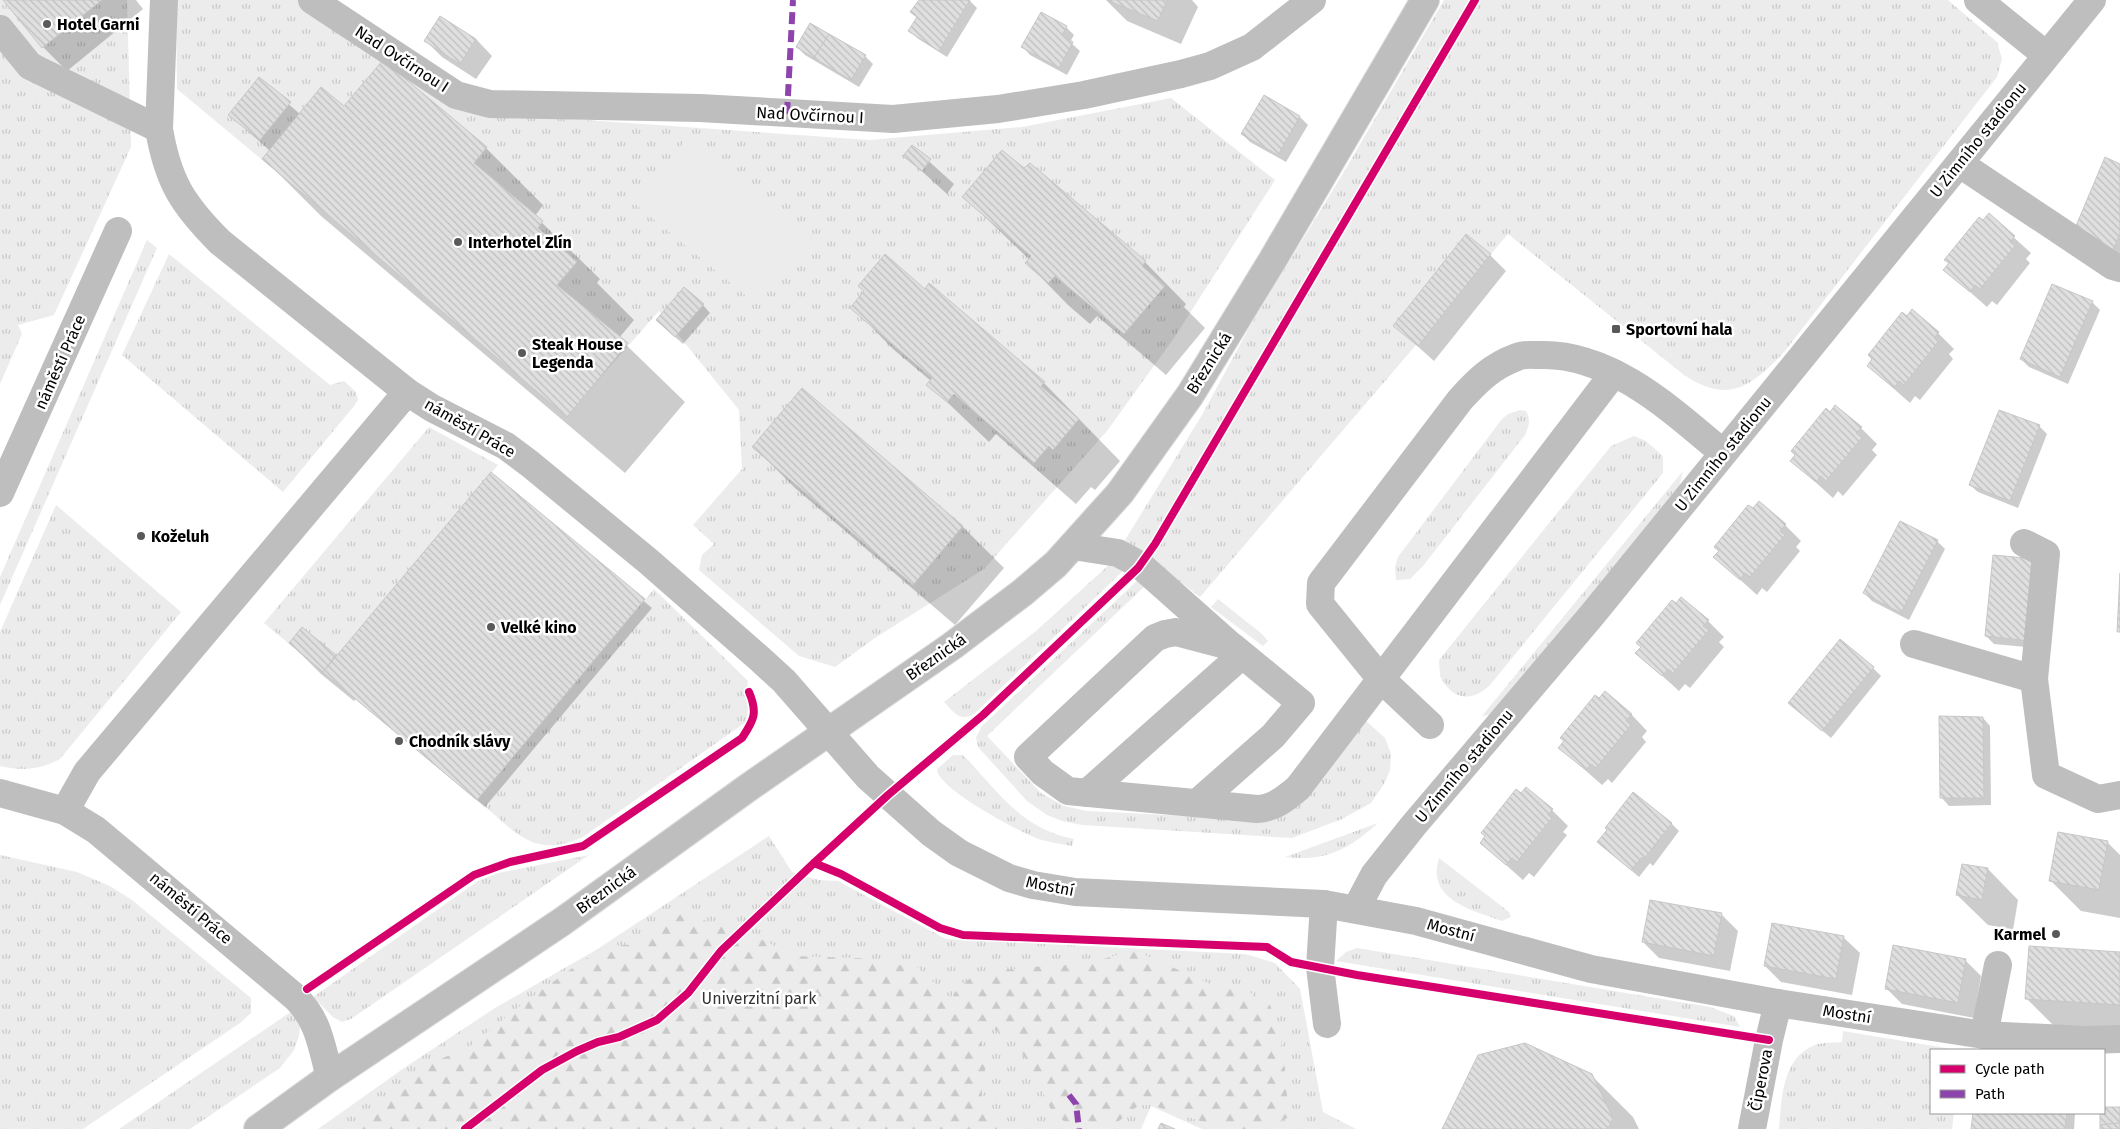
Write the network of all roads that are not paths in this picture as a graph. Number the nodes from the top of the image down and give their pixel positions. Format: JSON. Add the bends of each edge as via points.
{"nodes":[{"id":1,"x":164,"y":0,"type":"edge"},
{"id":2,"x":312,"y":0,"type":"edge"},
{"id":3,"x":1312,"y":0,"type":"edge"},
{"id":4,"x":1424,"y":0,"type":"edge"},
{"id":5,"x":1978,"y":0,"type":"edge"},
{"id":6,"x":2092,"y":0,"type":"edge"},
{"id":7,"x":0,"y":29,"type":"edge"},
{"id":8,"x":2046,"y":55,"type":"junction"},
{"id":9,"x":159,"y":130,"type":"junction"},
{"id":10,"x":1960,"y":164,"type":"junction"},
{"id":11,"x":118,"y":231,"type":"dead end"},
{"id":12,"x":2120,"y":268,"type":"edge"},
{"id":13,"x":1614,"y":373,"type":"junction"},
{"id":14,"x":407,"y":392,"type":"junction"},
{"id":15,"x":1723,"y":454,"type":"junction"},
{"id":16,"x":0,"y":493,"type":"edge"},
{"id":17,"x":2024,"y":543,"type":"dead end"},
{"id":18,"x":1073,"y":546,"type":"junction"},
{"id":19,"x":1914,"y":644,"type":"dead end"},
{"id":20,"x":1238,"y":651,"type":"junction"},
{"id":21,"x":1380,"y":678,"type":"junction"},
{"id":22,"x":2034,"y":679,"type":"junction"},
{"id":23,"x":1430,"y":725,"type":"dead end"},
{"id":24,"x":828,"y":734,"type":"junction"},
{"id":25,"x":0,"y":793,"type":"edge"},
{"id":26,"x":1087,"y":793,"type":"junction"},
{"id":27,"x":2120,"y":794,"type":"edge"},
{"id":28,"x":1197,"y":803,"type":"junction"},
{"id":29,"x":65,"y":811,"type":"junction"},
{"id":30,"x":1324,"y":904,"type":"junction"},
{"id":31,"x":1356,"y":910,"type":"junction"},
{"id":32,"x":1998,"y":966,"type":"dead end"},
{"id":33,"x":1778,"y":1003,"type":"junction"},
{"id":34,"x":1327,"y":1024,"type":"dead end"},
{"id":35,"x":1984,"y":1036,"type":"junction"},
{"id":36,"x":2120,"y":1040,"type":"edge"},
{"id":37,"x":330,"y":1077,"type":"junction"},
{"id":38,"x":258,"y":1129,"type":"edge"},
{"id":39,"x":1752,"y":1129,"type":"edge"}],
"edges":[{"from":1,"to":9,"type":"street","name":"náměstí Práce"},
{"from":2,"to":3,"type":"street","name":"Nad Ovčírnou I","via":[[456,95],[490,104],[700,108],[893,119],[1049,102],[1181,74],[1252,47]]},
{"from":4,"to":18,"type":"street","name":"Březnická","via":[[1190,395],[1138,470]]},
{"from":5,"to":8,"type":"street"},
{"from":6,"to":8,"type":"street","name":"U Zimního stadionu"},
{"from":7,"to":9,"type":"street","via":[[30,66]]},
{"from":8,"to":10,"type":"street","name":"U Zimního stadionu"},
{"from":9,"to":14,"type":"street","name":"náměstí Práce","via":[[172,180],[180,197],[198,220],[243,261]]},
{"from":10,"to":12,"type":"street"},
{"from":10,"to":15,"type":"street","name":"U Zimního stadionu"},
{"from":11,"to":16,"type":"street","name":"náměstí Práce"},
{"from":13,"to":15,"type":"street","via":[[1647,394]]},
{"from":13,"to":21,"type":"street"},
{"from":13,"to":21,"type":"street","via":[[1577,360],[1548,355],[1518,356],[1485,373],[1460,400],[1321,583],[1320,604]]},
{"from":14,"to":24,"type":"street","name":"náměstí Práce","via":[[506,446],[537,470],[760,659],[784,681]]},
{"from":14,"to":29,"type":"street","via":[[86,772]]},
{"from":15,"to":31,"type":"street","name":"U Zimního stadionu","via":[[1413,826],[1374,875]]},
{"from":17,"to":22,"type":"street","via":[[2046,554]]},
{"from":18,"to":20,"type":"street","via":[[1118,553],[1140,565]]},
{"from":18,"to":24,"type":"street","name":"Březnická","via":[[986,622]]},
{"from":19,"to":22,"type":"street"},
{"from":20,"to":26,"type":"street"},
{"from":20,"to":26,"type":"street","via":[[1176,632],[1155,638],[1028,757],[1068,791]]},
{"from":20,"to":28,"type":"street","via":[[1301,703],[1273,736]]},
{"from":21,"to":23,"type":"street"},
{"from":21,"to":28,"type":"street","via":[[1298,788],[1283,800],[1257,809]]},
{"from":22,"to":27,"type":"street","via":[[2046,775],[2098,799]]},
{"from":24,"to":30,"type":"street","name":"Mostní","via":[[868,777],[931,833],[959,854],[1009,878],[1075,892]]},
{"from":24,"to":37,"type":"street","name":"Březnická","via":[[563,921]]},
{"from":25,"to":29,"type":"street","name":"náměstí Práce"},
{"from":26,"to":28,"type":"street"},
{"from":29,"to":37,"type":"street","name":"náměstí Práce","via":[[96,830],[150,873],[295,996],[308,1010],[316,1026]]},
{"from":30,"to":31,"type":"street","name":"Mostní"},
{"from":30,"to":34,"type":"street","via":[[1320,967]]},
{"from":31,"to":33,"type":"street","name":"Mostní","via":[[1416,921],[1591,969]]},
{"from":32,"to":35,"type":"street"},
{"from":33,"to":35,"type":"street","name":"Mostní"},
{"from":33,"to":39,"type":"street","name":"Čiperova"},
{"from":35,"to":36,"type":"street","name":"Mostní"},
{"from":37,"to":38,"type":"street","name":"Březnická"}]}
